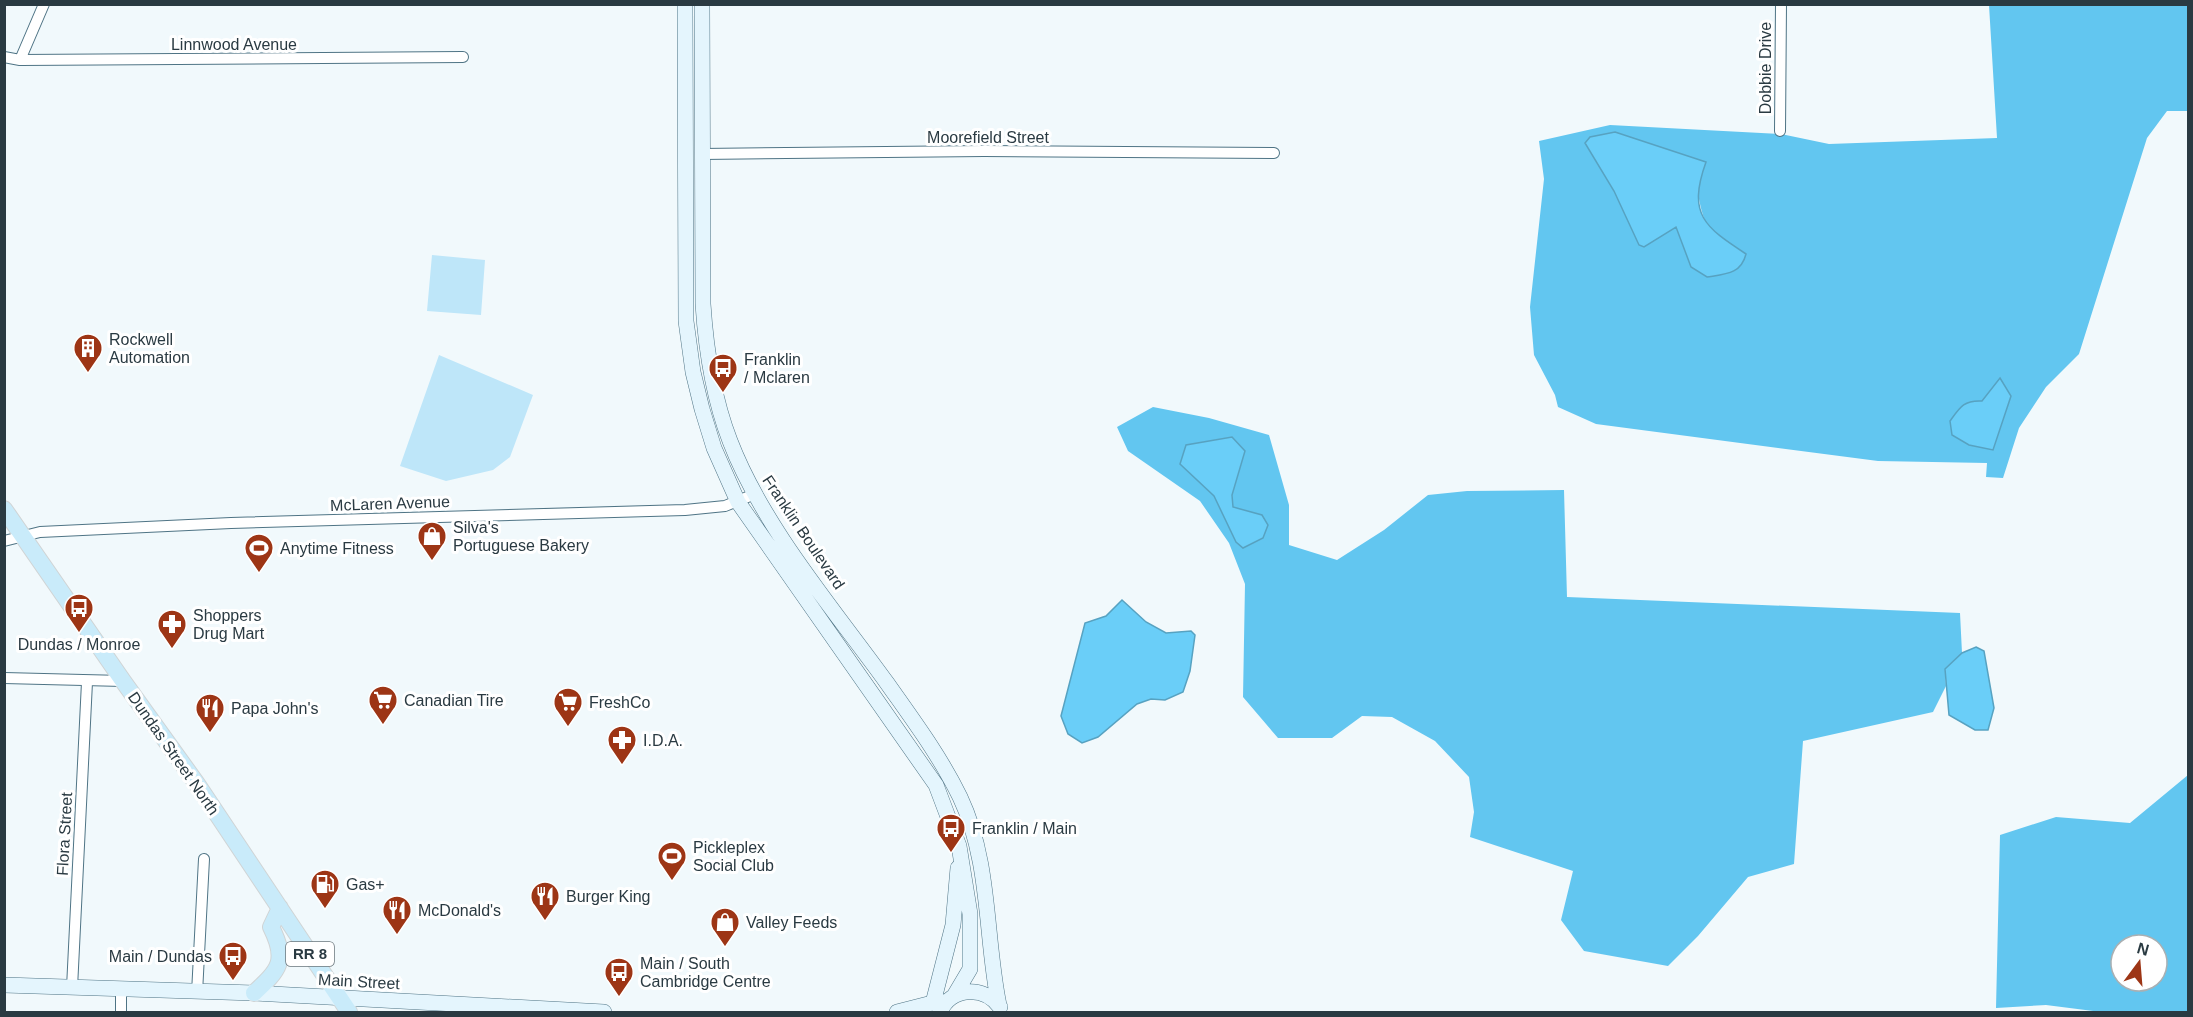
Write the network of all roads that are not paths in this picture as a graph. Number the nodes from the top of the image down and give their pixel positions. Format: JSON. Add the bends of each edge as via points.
{"nodes":[{"id":1,"x":44,"y":4,"type":"edge"},
{"id":2,"x":685,"y":4,"type":"edge"},
{"id":3,"x":702,"y":4,"type":"edge"},
{"id":4,"x":1780,"y":4,"type":"edge"},
{"id":5,"x":4,"y":57,"type":"edge"},
{"id":6,"x":463,"y":57,"type":"dead end"},
{"id":7,"x":20,"y":60,"type":"junction"},
{"id":8,"x":1780,"y":131,"type":"dead end"},
{"id":9,"x":1274,"y":153,"type":"dead end"},
{"id":10,"x":702,"y":154,"type":"junction"},
{"id":11,"x":755,"y":494,"type":"junction"},
{"id":12,"x":738,"y":502,"type":"junction"},
{"id":13,"x":4,"y":508,"type":"edge"},
{"id":14,"x":23,"y":537,"type":"junction"},
{"id":15,"x":4,"y":541,"type":"edge"},
{"id":16,"x":4,"y":678,"type":"edge"},
{"id":17,"x":123,"y":681,"type":"junction"},
{"id":18,"x":87,"y":682,"type":"junction"},
{"id":19,"x":959,"y":846,"type":"junction"},
{"id":20,"x":204,"y":859,"type":"dead end"},
{"id":21,"x":280,"y":908,"type":"junction"},
{"id":22,"x":4,"y":985,"type":"edge"},
{"id":23,"x":72,"y":988,"type":"junction"},
{"id":24,"x":121,"y":990,"type":"junction"},
{"id":25,"x":196,"y":993,"type":"junction"},
{"id":26,"x":254,"y":993,"type":"junction"},
{"id":27,"x":951,"y":997,"type":"junction"},
{"id":28,"x":345,"y":1006,"type":"edge"},
{"id":29,"x":936,"y":1008,"type":"edge"},
{"id":30,"x":1002,"y":1010,"type":"edge"},
{"id":31,"x":121,"y":1012,"type":"edge"},
{"id":32,"x":604,"y":1012,"type":"edge"},
{"id":33,"x":897,"y":1012,"type":"edge"}],
"edges":[{"from":1,"to":7,"type":"street"},
{"from":2,"to":12,"type":"main road","via":[[687,321],[702,410]]},
{"from":3,"to":10,"type":"main road","name":"Franklin Boulevard"},
{"from":4,"to":8,"type":"street","name":"Dobbie Drive"},
{"from":5,"to":7,"type":"street","name":"Linnwood Avenue"},
{"from":6,"to":7,"type":"street","name":"Linnwood Avenue"},
{"from":9,"to":10,"type":"street","name":"Moorefield Street"},
{"from":10,"to":11,"type":"main road","name":"Franklin Boulevard","via":[[706,342],[715,394],[729,439]]},
{"from":11,"to":12,"type":"street","name":"McLaren Avenue"},
{"from":11,"to":30,"type":"main road","name":"Franklin Boulevard","via":[[933,748],[961,800],[983,872],[992,970]]},
{"from":12,"to":14,"type":"street","name":"McLaren Avenue","via":[[685,510],[231,523],[40,532]]},
{"from":12,"to":19,"type":"main road","via":[[936,785]]},
{"from":13,"to":14,"type":"main road","name":"Dundas Street North","number":"RR 8"},
{"from":14,"to":15,"type":"street","name":"McLaren Avenue"},
{"from":14,"to":17,"type":"main road","name":"Dundas Street North","number":"RR 8"},
{"from":16,"to":18,"type":"street"},
{"from":17,"to":18,"type":"street"},
{"from":17,"to":21,"type":"main road","name":"Dundas Street North","number":"RR 8"},
{"from":18,"to":23,"type":"street","name":"Flora Street"},
{"from":19,"to":27,"type":"main road","via":[[967,887],[972,958],[965,982]]},
{"from":19,"to":29,"type":"main road","via":[[953,925]]},
{"from":20,"to":25,"type":"street"},
{"from":21,"to":26,"type":"main road","via":[[271,927],[280,949],[280,962],[275,973]]},
{"from":21,"to":28,"type":"main road","name":"Dundas Street North","number":"RR 8"},
{"from":22,"to":23,"type":"main road","name":"Main Street"},
{"from":23,"to":24,"type":"main road","name":"Main Street"},
{"from":24,"to":25,"type":"main road","name":"Main Street"},
{"from":24,"to":31,"type":"street"},
{"from":25,"to":26,"type":"main road","name":"Main Street"},
{"from":26,"to":28,"type":"main road","name":"Main Street"},
{"from":27,"to":29,"type":"main road"},
{"from":27,"to":30,"type":"main road","via":[[980,992]]},
{"from":28,"to":32,"type":"main road","name":"Main Street"},
{"from":29,"to":33,"type":"main road"}]}
